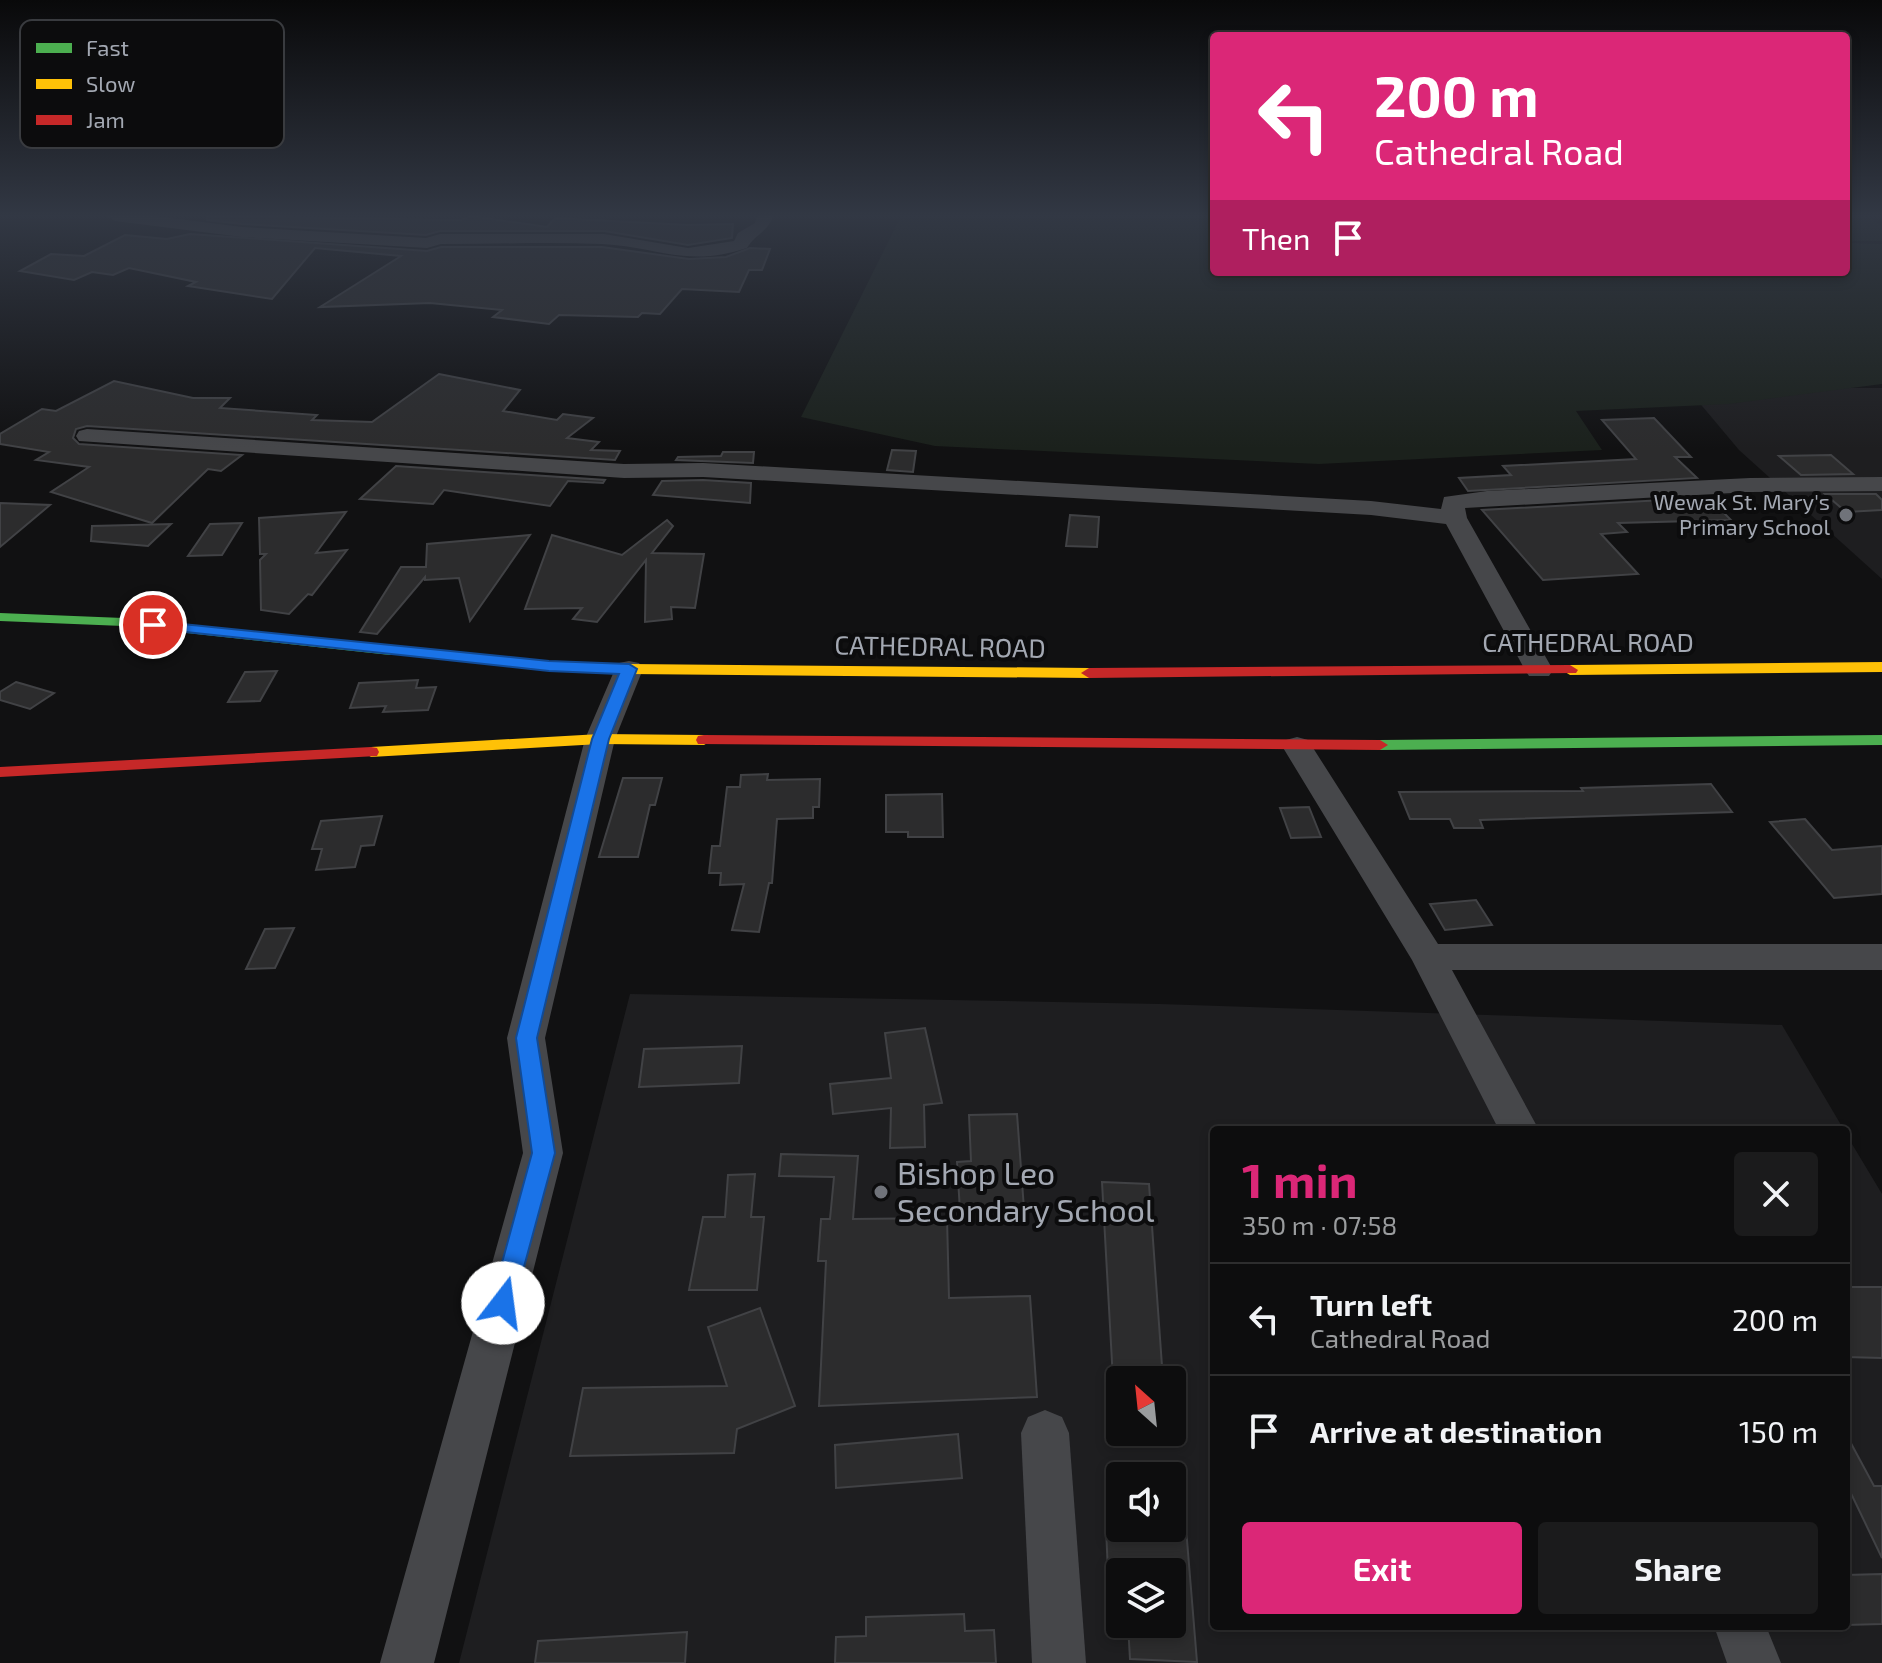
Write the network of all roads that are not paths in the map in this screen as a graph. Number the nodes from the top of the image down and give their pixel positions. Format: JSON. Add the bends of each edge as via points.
{"nodes":[{"id":1,"x":87,"y":436,"type":"dead end"},
{"id":2,"x":1882,"y":484,"type":"edge"},
{"id":3,"x":1455,"y":518,"type":"junction"},
{"id":4,"x":0,"y":617,"type":"edge"},
{"id":5,"x":1882,"y":667,"type":"edge"},
{"id":6,"x":629,"y":669,"type":"junction"},
{"id":7,"x":1539,"y":670,"type":"junction"},
{"id":8,"x":600,"y":739,"type":"junction"},
{"id":9,"x":1882,"y":740,"type":"edge"},
{"id":10,"x":1297,"y":746,"type":"junction"},
{"id":11,"x":0,"y":772,"type":"edge"},
{"id":12,"x":1428,"y":957,"type":"junction"},
{"id":13,"x":1882,"y":957,"type":"edge"},
{"id":14,"x":1517,"y":1126,"type":"edge"},
{"id":15,"x":1045,"y":1433,"type":"dead end"},
{"id":16,"x":1742,"y":1630,"type":"edge"},
{"id":17,"x":407,"y":1663,"type":"edge"},
{"id":18,"x":1059,"y":1663,"type":"edge"},
{"id":19,"x":1754,"y":1663,"type":"edge"}],
"edges":[{"from":1,"to":3,"type":"street","via":[[624,471],[703,470],[1371,508]]},
{"from":2,"to":3,"type":"street","via":[[1487,498],[1452,502]]},
{"from":3,"to":7,"type":"street"},
{"from":4,"to":6,"type":"main road","name":"CATHEDRAL ROAD","via":[[123,622],[549,666]]},
{"from":5,"to":7,"type":"main road","name":"CATHEDRAL ROAD"},
{"from":6,"to":7,"type":"main road","name":"CATHEDRAL ROAD","via":[[1020,674]]},
{"from":6,"to":8,"type":"street"},
{"from":8,"to":10,"type":"main road"},
{"from":8,"to":11,"type":"main road"},
{"from":8,"to":17,"type":"street","via":[[526,1038],[543,1153]]},
{"from":9,"to":10,"type":"main road"},
{"from":10,"to":12,"type":"street"},
{"from":12,"to":13,"type":"street"},
{"from":12,"to":14,"type":"street"},
{"from":15,"to":18,"type":"street"},
{"from":16,"to":19,"type":"street"}]}
